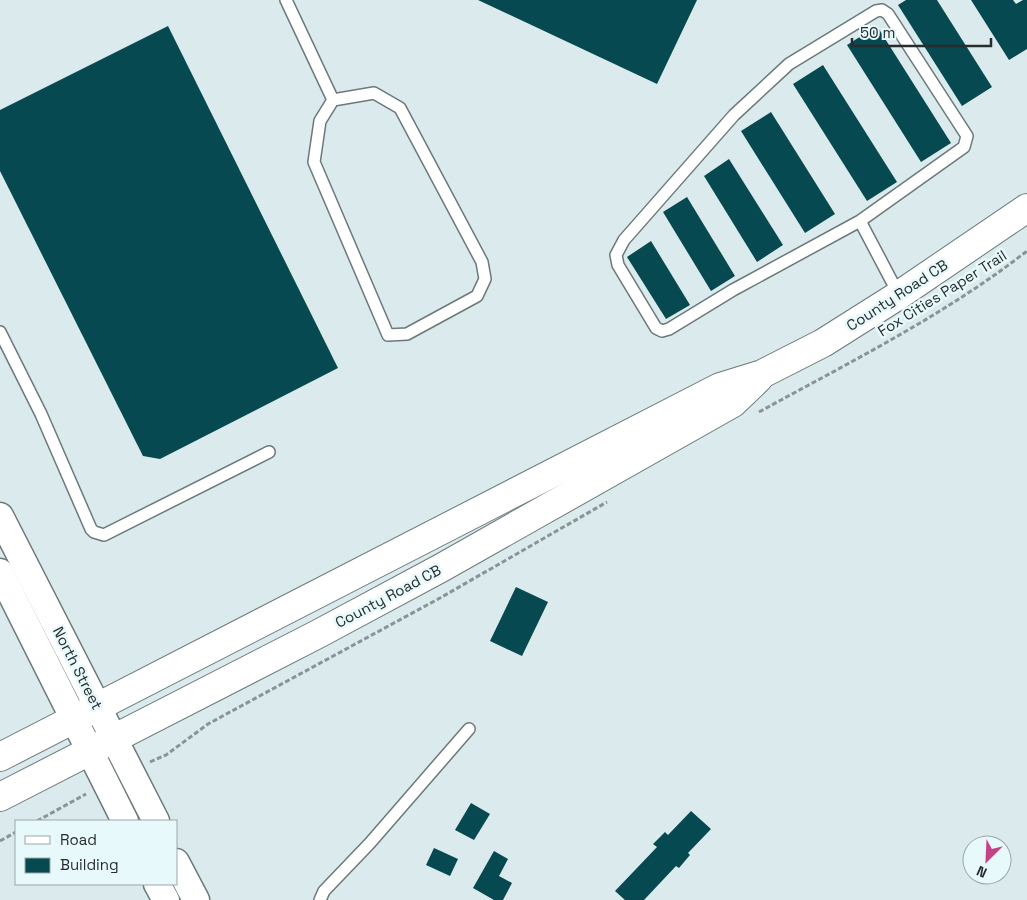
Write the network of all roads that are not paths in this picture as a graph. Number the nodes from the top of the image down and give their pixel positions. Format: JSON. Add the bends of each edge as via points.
{"nodes":[{"id":1,"x":286,"y":0,"type":"edge"},
{"id":2,"x":333,"y":100,"type":"junction"},
{"id":3,"x":1027,"y":208,"type":"edge"},
{"id":4,"x":860,"y":221,"type":"junction"},
{"id":5,"x":899,"y":295,"type":"junction"},
{"id":6,"x":0,"y":332,"type":"edge"},
{"id":7,"x":762,"y":374,"type":"junction"},
{"id":8,"x":269,"y":452,"type":"dead end"},
{"id":9,"x":0,"y":516,"type":"edge"},
{"id":10,"x":0,"y":572,"type":"edge"},
{"id":11,"x":86,"y":713,"type":"junction"},
{"id":12,"x":469,"y":729,"type":"dead end"},
{"id":13,"x":102,"y":745,"type":"junction"},
{"id":14,"x":0,"y":757,"type":"edge"},
{"id":15,"x":0,"y":797,"type":"edge"},
{"id":16,"x":125,"y":820,"type":"edge"},
{"id":17,"x":155,"y":820,"type":"edge"},
{"id":18,"x":178,"y":866,"type":"edge"},
{"id":19,"x":158,"y":885,"type":"edge"},
{"id":20,"x":166,"y":900,"type":"edge"},
{"id":21,"x":196,"y":900,"type":"edge"},
{"id":22,"x":320,"y":900,"type":"edge"}],
"edges":[{"from":1,"to":2,"type":"lane"},
{"from":2,"to":2,"type":"lane","via":[[320,121],[314,162],[388,335],[407,334],[477,296],[485,279],[482,262],[400,108],[374,93]]},
{"from":3,"to":5,"type":"main road","name":"County Road CB"},
{"from":4,"to":4,"type":"lane","via":[[964,147],[967,136],[888,14],[882,10],[790,64],[734,115],[624,240],[616,255],[618,265],[656,328],[662,330]]},
{"from":4,"to":5,"type":"lane"},
{"from":5,"to":7,"type":"main road","name":"County Road CB","via":[[823,343]]},
{"from":6,"to":8,"type":"lane","via":[[92,529],[99,535]]},
{"from":7,"to":11,"type":"main road","name":"County Road CB","via":[[720,387]]},
{"from":7,"to":13,"type":"main road","name":"County Road CB","via":[[733,403],[441,568]]},
{"from":9,"to":11,"type":"street","name":"North Street"},
{"from":10,"to":11,"type":"street","name":"North Street"},
{"from":11,"to":13,"type":"street","name":"North Street"},
{"from":11,"to":14,"type":"main road","name":"County Road CB"},
{"from":12,"to":22,"type":"lane","via":[[324,891]]},
{"from":13,"to":15,"type":"main road","name":"County Road CB"},
{"from":13,"to":16,"type":"street","name":"North Street"},
{"from":13,"to":17,"type":"street","name":"North Street"},
{"from":18,"to":21,"type":"street"},
{"from":19,"to":20,"type":"street"}]}
